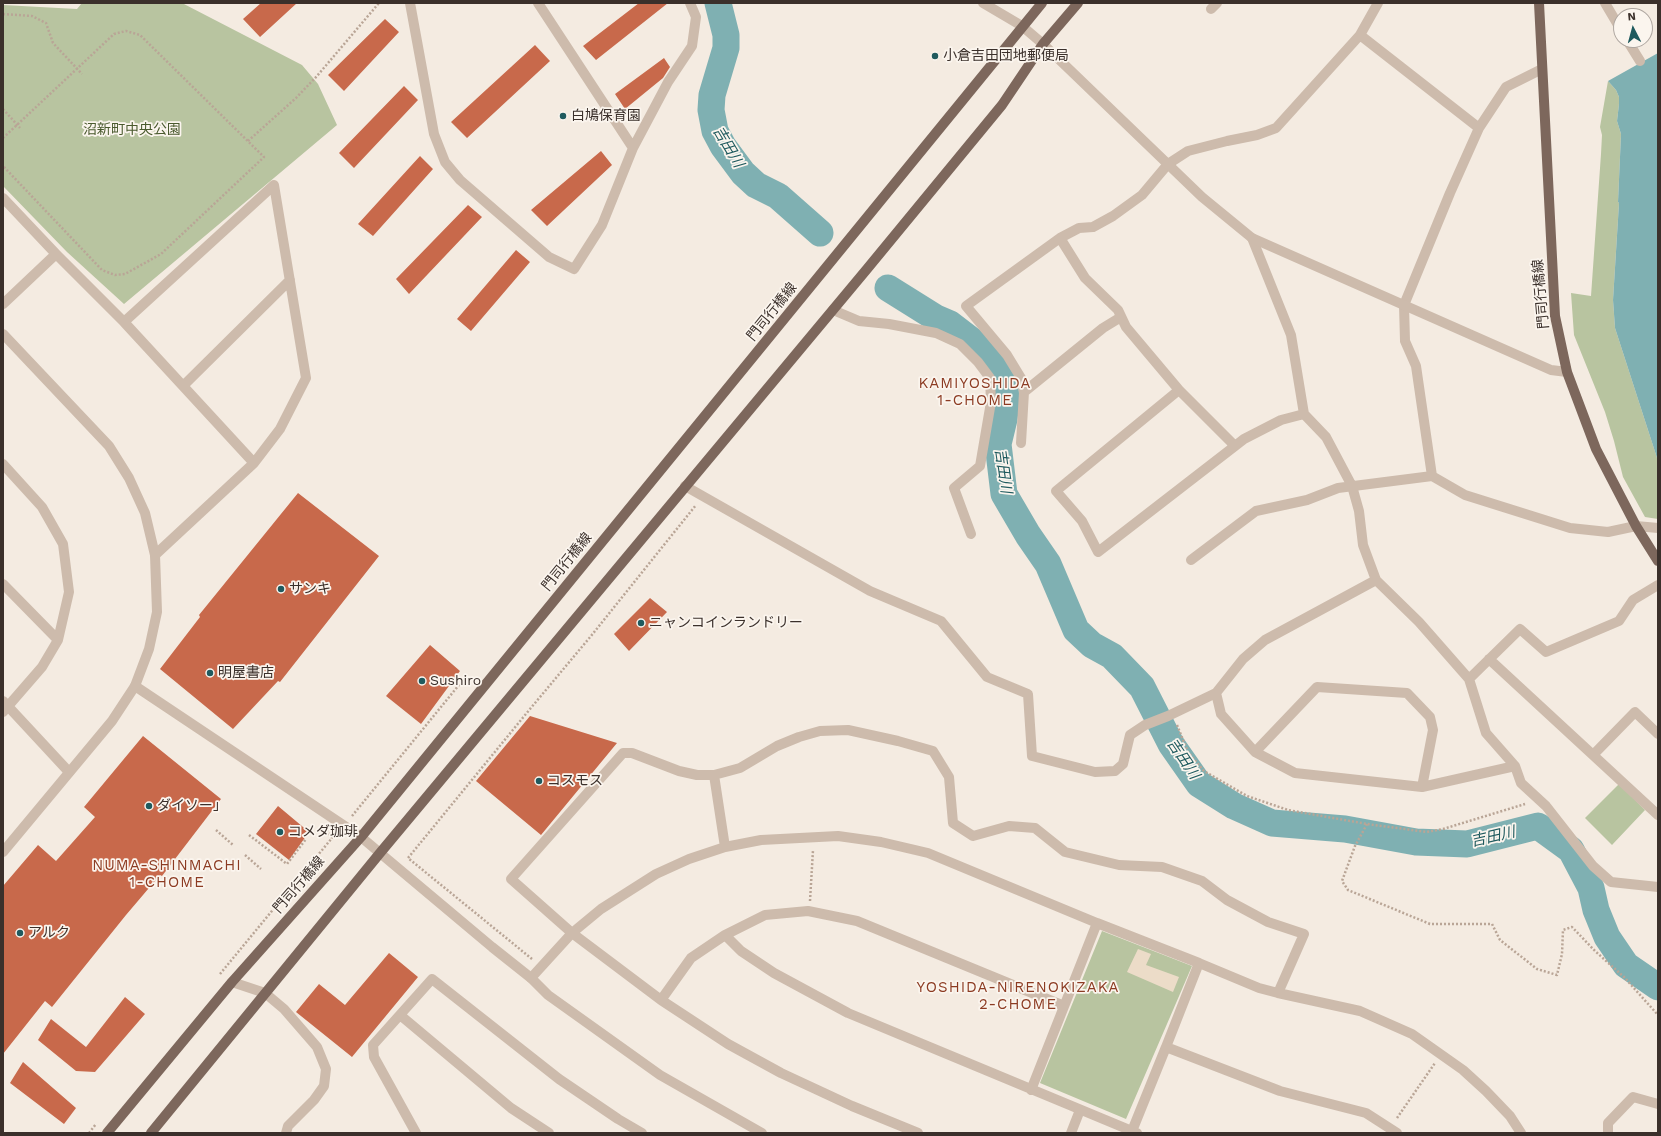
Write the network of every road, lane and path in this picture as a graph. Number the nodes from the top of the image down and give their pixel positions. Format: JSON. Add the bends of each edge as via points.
{"nodes":[{"id":1,"x":379,"y":3,"type":"edge"},
{"id":2,"x":410,"y":3,"type":"edge"},
{"id":3,"x":538,"y":3,"type":"edge"},
{"id":4,"x":690,"y":3,"type":"edge"},
{"id":5,"x":983,"y":3,"type":"edge"},
{"id":6,"x":1042,"y":3,"type":"edge"},
{"id":7,"x":1078,"y":3,"type":"edge"},
{"id":8,"x":1378,"y":3,"type":"edge"},
{"id":9,"x":1539,"y":3,"type":"edge"},
{"id":10,"x":1605,"y":3,"type":"edge"},
{"id":11,"x":3,"y":14,"type":"edge"},
{"id":12,"x":1613,"y":16,"type":"edge"},
{"id":13,"x":1022,"y":26,"type":"junction"},
{"id":14,"x":1360,"y":35,"type":"junction"},
{"id":15,"x":1043,"y":44,"type":"junction"},
{"id":16,"x":1632,"y":48,"type":"edge"},
{"id":17,"x":1640,"y":61,"type":"dead end"},
{"id":18,"x":1542,"y":69,"type":"junction"},
{"id":19,"x":78,"y":70,"type":"junction"},
{"id":20,"x":82,"y":74,"type":"dead end"},
{"id":21,"x":3,"y":109,"type":"edge"},
{"id":22,"x":17,"y":125,"type":"junction"},
{"id":23,"x":20,"y":128,"type":"dead end"},
{"id":24,"x":1479,"y":128,"type":"junction"},
{"id":25,"x":3,"y":138,"type":"edge"},
{"id":26,"x":248,"y":141,"type":"junction"},
{"id":27,"x":633,"y":148,"type":"junction"},
{"id":28,"x":1168,"y":164,"type":"junction"},
{"id":29,"x":3,"y":166,"type":"edge"},
{"id":30,"x":3,"y":198,"type":"edge"},
{"id":31,"x":1060,"y":238,"type":"junction"},
{"id":32,"x":1252,"y":238,"type":"junction"},
{"id":33,"x":56,"y":254,"type":"junction"},
{"id":34,"x":290,"y":280,"type":"junction"},
{"id":35,"x":3,"y":304,"type":"edge"},
{"id":36,"x":1404,"y":305,"type":"junction"},
{"id":37,"x":833,"y":310,"type":"junction"},
{"id":38,"x":1121,"y":317,"type":"junction"},
{"id":39,"x":124,"y":322,"type":"junction"},
{"id":40,"x":3,"y":334,"type":"edge"},
{"id":41,"x":1567,"y":372,"type":"junction"},
{"id":42,"x":183,"y":386,"type":"junction"},
{"id":43,"x":1179,"y":390,"type":"junction"},
{"id":44,"x":1024,"y":392,"type":"junction"},
{"id":45,"x":1304,"y":414,"type":"junction"},
{"id":46,"x":1021,"y":443,"type":"dead end"},
{"id":47,"x":1235,"y":446,"type":"junction"},
{"id":48,"x":254,"y":463,"type":"junction"},
{"id":49,"x":3,"y":464,"type":"edge"},
{"id":50,"x":1432,"y":476,"type":"junction"},
{"id":51,"x":685,"y":486,"type":"junction"},
{"id":52,"x":1352,"y":486,"type":"junction"},
{"id":53,"x":703,"y":497,"type":"junction"},
{"id":54,"x":1636,"y":526,"type":"junction"},
{"id":55,"x":1658,"y":528,"type":"edge"},
{"id":56,"x":971,"y":534,"type":"dead end"},
{"id":57,"x":155,"y":555,"type":"junction"},
{"id":58,"x":1191,"y":560,"type":"dead end"},
{"id":59,"x":1658,"y":561,"type":"edge"},
{"id":60,"x":1376,"y":580,"type":"junction"},
{"id":61,"x":3,"y":584,"type":"edge"},
{"id":62,"x":1658,"y":585,"type":"edge"},
{"id":63,"x":58,"y":640,"type":"junction"},
{"id":64,"x":1489,"y":659,"type":"junction"},
{"id":65,"x":1469,"y":679,"type":"junction"},
{"id":66,"x":463,"y":680,"type":"dead end"},
{"id":67,"x":135,"y":686,"type":"junction"},
{"id":68,"x":1216,"y":693,"type":"junction"},
{"id":69,"x":5,"y":706,"type":"edge"},
{"id":70,"x":1170,"y":715,"type":"junction"},
{"id":71,"x":1658,"y":734,"type":"edge"},
{"id":72,"x":1255,"y":752,"type":"junction"},
{"id":73,"x":1593,"y":755,"type":"junction"},
{"id":74,"x":1515,"y":766,"type":"junction"},
{"id":75,"x":69,"y":772,"type":"junction"},
{"id":76,"x":714,"y":775,"type":"junction"},
{"id":77,"x":1422,"y":787,"type":"junction"},
{"id":78,"x":1538,"y":799,"type":"junction"},
{"id":79,"x":1658,"y":815,"type":"edge"},
{"id":80,"x":350,"y":818,"type":"dead end"},
{"id":81,"x":1367,"y":824,"type":"junction"},
{"id":82,"x":216,"y":830,"type":"dead end"},
{"id":83,"x":250,"y":835,"type":"dead end"},
{"id":84,"x":361,"y":837,"type":"junction"},
{"id":85,"x":813,"y":837,"type":"junction"},
{"id":86,"x":306,"y":839,"type":"dead end"},
{"id":87,"x":233,"y":845,"type":"dead end"},
{"id":88,"x":725,"y":847,"type":"junction"},
{"id":89,"x":3,"y":852,"type":"edge"},
{"id":90,"x":380,"y":853,"type":"junction"},
{"id":91,"x":245,"y":855,"type":"dead end"},
{"id":92,"x":261,"y":869,"type":"dead end"},
{"id":93,"x":1658,"y":887,"type":"edge"},
{"id":94,"x":810,"y":911,"type":"junction"},
{"id":95,"x":1097,"y":923,"type":"junction"},
{"id":96,"x":572,"y":933,"type":"junction"},
{"id":97,"x":725,"y":935,"type":"junction"},
{"id":98,"x":532,"y":959,"type":"dead end"},
{"id":99,"x":1199,"y":963,"type":"junction"},
{"id":100,"x":531,"y":978,"type":"junction"},
{"id":101,"x":232,"y":982,"type":"junction"},
{"id":102,"x":265,"y":993,"type":"junction"},
{"id":103,"x":1278,"y":993,"type":"junction"},
{"id":104,"x":661,"y":1000,"type":"junction"},
{"id":105,"x":1064,"y":1006,"type":"junction"},
{"id":106,"x":400,"y":1014,"type":"junction"},
{"id":107,"x":1658,"y":1016,"type":"edge"},
{"id":108,"x":1166,"y":1047,"type":"junction"},
{"id":109,"x":1437,"y":1059,"type":"dead end"},
{"id":110,"x":1031,"y":1090,"type":"junction"},
{"id":111,"x":1658,"y":1104,"type":"edge"},
{"id":112,"x":1080,"y":1110,"type":"junction"},
{"id":113,"x":750,"y":1130,"type":"edge"},
{"id":114,"x":1394,"y":1130,"type":"edge"},
{"id":115,"x":1134,"y":1132,"type":"edge"},
{"id":116,"x":106,"y":1133,"type":"edge"},
{"id":117,"x":151,"y":1133,"type":"edge"},
{"id":118,"x":286,"y":1133,"type":"edge"},
{"id":119,"x":416,"y":1133,"type":"edge"},
{"id":120,"x":549,"y":1133,"type":"edge"},
{"id":121,"x":642,"y":1133,"type":"edge"},
{"id":122,"x":762,"y":1133,"type":"edge"},
{"id":123,"x":918,"y":1133,"type":"edge"},
{"id":124,"x":1071,"y":1133,"type":"edge"},
{"id":125,"x":1521,"y":1133,"type":"edge"},
{"id":126,"x":1608,"y":1133,"type":"edge"}],
"edges":[{"from":1,"to":26,"type":"path","via":[[317,76]]},
{"from":2,"to":27,"type":"street","via":[[434,134],[445,162],[460,180],[549,257],[574,269],[602,224]]},
{"from":3,"to":27,"type":"street"},
{"from":4,"to":27,"type":"street","via":[[696,17],[692,46],[668,82]]},
{"from":5,"to":13,"type":"street"},
{"from":6,"to":13,"type":"main road","name":"門司行橋線"},
{"from":7,"to":15,"type":"main road"},
{"from":8,"to":14,"type":"street"},
{"from":9,"to":18,"type":"main road","name":"門司行橋線"},
{"from":10,"to":12,"type":"street"},
{"from":11,"to":19,"type":"path","via":[[32,16],[46,23],[53,43]]},
{"from":13,"to":15,"type":"street"},
{"from":13,"to":84,"type":"main road","name":"門司行橋線"},
{"from":14,"to":24,"type":"street"},
{"from":14,"to":28,"type":"street","via":[[1276,128],[1258,135],[1227,140],[1188,151]]},
{"from":15,"to":28,"type":"street"},
{"from":15,"to":37,"type":"main road","via":[[1002,105]]},
{"from":16,"to":17,"type":"street"},
{"from":18,"to":24,"type":"street","via":[[1506,86]]},
{"from":18,"to":41,"type":"main road","name":"門司行橋線","via":[[1555,316]]},
{"from":19,"to":20,"type":"path"},
{"from":19,"to":22,"type":"path"},
{"from":19,"to":26,"type":"path","via":[[114,34],[126,31],[140,35]]},
{"from":21,"to":22,"type":"path"},
{"from":22,"to":23,"type":"path"},
{"from":22,"to":25,"type":"path"},
{"from":24,"to":36,"type":"street"},
{"from":26,"to":29,"type":"path","via":[[264,157],[161,254],[126,274],[115,275],[102,270]]},
{"from":28,"to":31,"type":"street","via":[[1142,195],[1112,216],[1094,227],[1078,228]]},
{"from":28,"to":32,"type":"street","via":[[1202,197]]},
{"from":30,"to":33,"type":"street"},
{"from":31,"to":38,"type":"street","via":[[1085,278],[1118,310]]},
{"from":31,"to":44,"type":"street","via":[[966,306],[1007,355],[1021,378]]},
{"from":32,"to":36,"type":"street"},
{"from":32,"to":45,"type":"street","via":[[1291,335]]},
{"from":33,"to":35,"type":"street"},
{"from":33,"to":39,"type":"street"},
{"from":34,"to":39,"type":"street","via":[[274,185]]},
{"from":34,"to":42,"type":"street"},
{"from":34,"to":48,"type":"street","via":[[306,378],[280,429]]},
{"from":36,"to":41,"type":"street","via":[[1551,370]]},
{"from":36,"to":50,"type":"street","via":[[1405,341],[1416,366]]},
{"from":37,"to":51,"type":"main road"},
{"from":37,"to":56,"type":"street","via":[[859,321],[936,333],[960,344],[990,378],[991,402],[980,466],[954,488]]},
{"from":38,"to":43,"type":"street","via":[[1126,327]]},
{"from":38,"to":44,"type":"street","via":[[1103,328]]},
{"from":39,"to":42,"type":"street"},
{"from":40,"to":57,"type":"street","via":[[109,446],[129,478],[145,513]]},
{"from":41,"to":54,"type":"main road","name":"門司行橋線","via":[[1596,449]]},
{"from":42,"to":48,"type":"street"},
{"from":43,"to":47,"type":"street"},
{"from":43,"to":47,"type":"street","via":[[1056,491],[1082,520],[1098,552]]},
{"from":44,"to":46,"type":"street"},
{"from":45,"to":47,"type":"street","via":[[1281,420]]},
{"from":45,"to":52,"type":"street","via":[[1326,437]]},
{"from":48,"to":57,"type":"street"},
{"from":49,"to":63,"type":"street","via":[[42,507],[63,544],[69,592]]},
{"from":50,"to":52,"type":"street"},
{"from":50,"to":54,"type":"street","via":[[1465,495],[1570,528],[1608,532]]},
{"from":51,"to":53,"type":"street"},
{"from":51,"to":90,"type":"main road"},
{"from":52,"to":58,"type":"street","via":[[1338,488],[1307,500],[1256,511]]},
{"from":52,"to":60,"type":"street","via":[[1359,511],[1363,545]]},
{"from":53,"to":70,"type":"street","via":[[870,591],[941,621],[986,677],[1028,694],[1032,756],[1095,772],[1115,771],[1123,764],[1130,735],[1145,725]]},
{"from":53,"to":98,"type":"path","via":[[408,858]]},
{"from":54,"to":55,"type":"street"},
{"from":54,"to":59,"type":"main road","name":"門司行橋線"},
{"from":57,"to":67,"type":"street","via":[[157,612]]},
{"from":60,"to":65,"type":"street","via":[[1419,622]]},
{"from":60,"to":68,"type":"street","via":[[1265,640],[1242,658]]},
{"from":61,"to":63,"type":"street"},
{"from":62,"to":64,"type":"street","via":[[1633,600],[1619,621],[1546,652],[1520,629]]},
{"from":63,"to":69,"type":"street","via":[[42,667]]},
{"from":64,"to":65,"type":"street"},
{"from":64,"to":73,"type":"street"},
{"from":65,"to":74,"type":"street","via":[[1486,733]]},
{"from":66,"to":80,"type":"path"},
{"from":67,"to":75,"type":"street","via":[[112,721]]},
{"from":67,"to":84,"type":"street"},
{"from":68,"to":70,"type":"street"},
{"from":68,"to":72,"type":"street","via":[[1221,714]]},
{"from":69,"to":75,"type":"street"},
{"from":70,"to":81,"type":"path","via":[[1188,752],[1204,771],[1247,796],[1288,810]]},
{"from":71,"to":73,"type":"street","via":[[1635,712]]},
{"from":72,"to":77,"type":"street","via":[[1295,773]]},
{"from":72,"to":77,"type":"street","via":[[1317,687],[1407,693],[1430,717],[1433,730]]},
{"from":73,"to":79,"type":"street"},
{"from":74,"to":77,"type":"street"},
{"from":74,"to":78,"type":"street","via":[[1521,783]]},
{"from":75,"to":89,"type":"street"},
{"from":76,"to":88,"type":"street"},
{"from":76,"to":96,"type":"street","via":[[679,771],[632,753],[623,753],[511,879]]},
{"from":76,"to":103,"type":"street","via":[[740,768],[777,746],[820,731],[848,730],[933,751],[949,777],[952,823],[973,836],[1009,826],[1035,828],[1065,852],[1119,865],[1162,867],[1202,881],[1227,900],[1268,922],[1304,934]]},
{"from":78,"to":81,"type":"path","via":[[1427,832]]},
{"from":78,"to":93,"type":"street","via":[[1593,866],[1611,882]]},
{"from":81,"to":107,"type":"path","via":[[1355,846],[1342,881],[1348,890],[1430,924],[1492,924],[1500,940],[1537,969],[1557,975],[1562,954],[1563,930],[1572,927],[1624,976]]},
{"from":82,"to":87,"type":"path"},
{"from":83,"to":86,"type":"path","via":[[287,864]]},
{"from":84,"to":90,"type":"street"},
{"from":84,"to":101,"type":"main road","name":"門司行橋線"},
{"from":85,"to":88,"type":"street","via":[[761,840]]},
{"from":85,"to":94,"type":"path"},
{"from":85,"to":95,"type":"street","via":[[838,836],[882,842],[928,853]]},
{"from":88,"to":96,"type":"street","via":[[656,874],[600,909]]},
{"from":90,"to":100,"type":"street"},
{"from":90,"to":102,"type":"main road"},
{"from":91,"to":92,"type":"path"},
{"from":94,"to":97,"type":"street","via":[[765,915]]},
{"from":94,"to":105,"type":"street","via":[[857,921]]},
{"from":95,"to":99,"type":"street"},
{"from":95,"to":105,"type":"street"},
{"from":96,"to":100,"type":"street"},
{"from":96,"to":104,"type":"street"},
{"from":97,"to":104,"type":"street","via":[[691,958]]},
{"from":97,"to":110,"type":"street","via":[[741,951],[774,973],[848,1013]]},
{"from":99,"to":103,"type":"street","via":[[1259,988]]},
{"from":99,"to":108,"type":"street"},
{"from":100,"to":113,"type":"street","via":[[548,995],[660,1075]]},
{"from":101,"to":102,"type":"street"},
{"from":101,"to":116,"type":"main road","name":"門司行橋線"},
{"from":102,"to":117,"type":"main road"},
{"from":102,"to":118,"type":"street","via":[[305,1032],[317,1047],[326,1069],[324,1086],[288,1126]]},
{"from":103,"to":125,"type":"street","via":[[1360,1011],[1412,1034],[1463,1070],[1510,1116]]},
{"from":104,"to":123,"type":"street","via":[[728,1044],[781,1073]]},
{"from":105,"to":110,"type":"street"},
{"from":106,"to":119,"type":"street","via":[[372,1045],[374,1057]]},
{"from":106,"to":120,"type":"street","via":[[511,1108]]},
{"from":106,"to":121,"type":"street","via":[[432,979],[559,1078]]},
{"from":108,"to":114,"type":"street","via":[[1280,1091],[1366,1114]]},
{"from":108,"to":115,"type":"street"},
{"from":109,"to":114,"type":"path"},
{"from":110,"to":112,"type":"street"},
{"from":111,"to":126,"type":"street","via":[[1633,1097],[1608,1123]]},
{"from":112,"to":115,"type":"street"},
{"from":112,"to":124,"type":"street"},
{"from":113,"to":122,"type":"street"}]}
